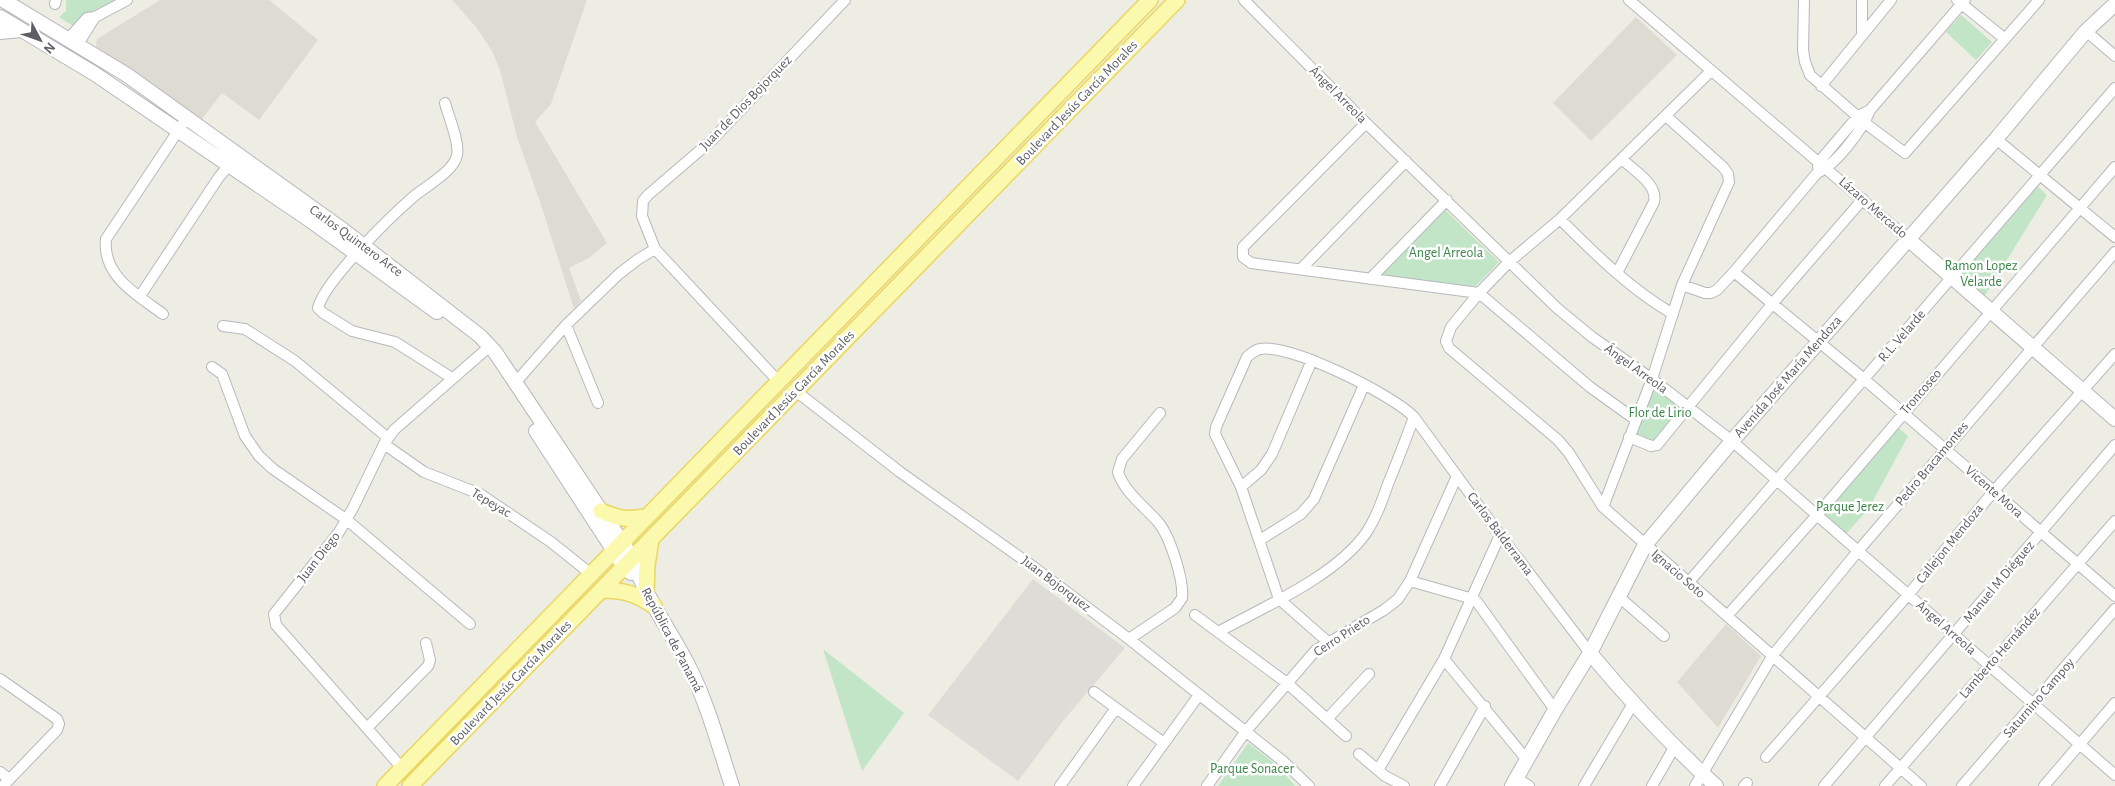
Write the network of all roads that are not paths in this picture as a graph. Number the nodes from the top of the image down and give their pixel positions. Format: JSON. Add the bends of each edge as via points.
{"nodes":[{"id":1,"x":127,"y":0,"type":"edge"},
{"id":2,"x":845,"y":0,"type":"edge"},
{"id":3,"x":1151,"y":0,"type":"edge"},
{"id":4,"x":1178,"y":0,"type":"edge"},
{"id":5,"x":1244,"y":0,"type":"edge"},
{"id":6,"x":1629,"y":0,"type":"edge"},
{"id":7,"x":1804,"y":0,"type":"edge"},
{"id":8,"x":1862,"y":0,"type":"edge"},
{"id":9,"x":1891,"y":0,"type":"edge"},
{"id":10,"x":2039,"y":0,"type":"edge"},
{"id":11,"x":2,"y":1,"type":"edge"},
{"id":12,"x":1961,"y":1,"type":"edge"},
{"id":13,"x":2115,"y":4,"type":"edge"},
{"id":14,"x":1164,"y":13,"type":"junction"},
{"id":15,"x":0,"y":17,"type":"edge"},
{"id":16,"x":21,"y":30,"type":"junction"},
{"id":17,"x":2086,"y":31,"type":"junction"},
{"id":18,"x":0,"y":32,"type":"edge"},
{"id":19,"x":1862,"y":33,"type":"junction"},
{"id":20,"x":77,"y":36,"type":"junction"},
{"id":21,"x":2005,"y":39,"type":"junction"},
{"id":22,"x":2115,"y":56,"type":"edge"},
{"id":23,"x":1711,"y":71,"type":"junction"},
{"id":24,"x":1821,"y":86,"type":"junction"},
{"id":25,"x":2115,"y":88,"type":"edge"},
{"id":26,"x":445,"y":103,"type":"dead end"},
{"id":27,"x":1666,"y":116,"type":"junction"},
{"id":28,"x":186,"y":119,"type":"junction"},
{"id":29,"x":1861,"y":120,"type":"junction"},
{"id":30,"x":1366,"y":122,"type":"junction"},
{"id":31,"x":174,"y":138,"type":"junction"},
{"id":32,"x":1996,"y":139,"type":"junction"},
{"id":33,"x":239,"y":155,"type":"junction"},
{"id":34,"x":1622,"y":160,"type":"junction"},
{"id":35,"x":1406,"y":161,"type":"junction"},
{"id":36,"x":1819,"y":162,"type":"junction"},
{"id":37,"x":228,"y":166,"type":"junction"},
{"id":38,"x":2115,"y":167,"type":"edge"},
{"id":39,"x":1827,"y":169,"type":"junction"},
{"id":40,"x":1817,"y":173,"type":"junction"},
{"id":41,"x":2040,"y":175,"type":"junction"},
{"id":42,"x":1863,"y":199,"type":"junction"},
{"id":43,"x":1447,"y":200,"type":"junction"},
{"id":44,"x":2079,"y":206,"type":"junction"},
{"id":45,"x":1560,"y":219,"type":"junction"},
{"id":46,"x":2115,"y":237,"type":"edge"},
{"id":47,"x":1908,"y":239,"type":"junction"},
{"id":48,"x":655,"y":249,"type":"junction"},
{"id":49,"x":360,"y":250,"type":"junction"},
{"id":50,"x":2115,"y":252,"type":"edge"},
{"id":51,"x":1509,"y":262,"type":"junction"},
{"id":52,"x":1301,"y":269,"type":"junction"},
{"id":53,"x":1734,"y":272,"type":"junction"},
{"id":54,"x":1617,"y":274,"type":"junction"},
{"id":55,"x":1953,"y":278,"type":"junction"},
{"id":56,"x":1370,"y":279,"type":"junction"},
{"id":57,"x":1682,"y":285,"type":"junction"},
{"id":58,"x":1479,"y":293,"type":"junction"},
{"id":59,"x":140,"y":296,"type":"junction"},
{"id":60,"x":1773,"y":303,"type":"junction"},
{"id":61,"x":1992,"y":311,"type":"junction"},
{"id":62,"x":163,"y":314,"type":"dead end"},
{"id":63,"x":1673,"y":314,"type":"junction"},
{"id":64,"x":566,"y":325,"type":"junction"},
{"id":65,"x":223,"y":326,"type":"dead end"},
{"id":66,"x":1819,"y":341,"type":"junction"},
{"id":67,"x":2032,"y":347,"type":"junction"},
{"id":68,"x":486,"y":349,"type":"junction"},
{"id":69,"x":2115,"y":354,"type":"edge"},
{"id":70,"x":1312,"y":360,"type":"junction"},
{"id":71,"x":212,"y":367,"type":"dead end"},
{"id":72,"x":452,"y":378,"type":"junction"},
{"id":73,"x":1652,"y":379,"type":"junction"},
{"id":74,"x":1864,"y":379,"type":"junction"},
{"id":75,"x":779,"y":382,"type":"junction"},
{"id":76,"x":515,"y":383,"type":"junction"},
{"id":77,"x":1364,"y":385,"type":"junction"},
{"id":78,"x":796,"y":392,"type":"junction"},
{"id":79,"x":2083,"y":392,"type":"junction"},
{"id":80,"x":598,"y":403,"type":"dead end"},
{"id":81,"x":1688,"y":408,"type":"junction"},
{"id":82,"x":1903,"y":412,"type":"junction"},
{"id":83,"x":1160,"y":413,"type":"dead end"},
{"id":84,"x":1414,"y":417,"type":"junction"},
{"id":85,"x":2115,"y":419,"type":"edge"},
{"id":86,"x":1636,"y":420,"type":"junction"},
{"id":87,"x":1629,"y":437,"type":"junction"},
{"id":88,"x":386,"y":441,"type":"junction"},
{"id":89,"x":1732,"y":441,"type":"junction"},
{"id":90,"x":2115,"y":445,"type":"edge"},
{"id":91,"x":1945,"y":449,"type":"junction"},
{"id":92,"x":558,"y":456,"type":"junction"},
{"id":93,"x":1457,"y":476,"type":"junction"},
{"id":94,"x":1777,"y":480,"type":"junction"},
{"id":95,"x":1241,"y":487,"type":"junction"},
{"id":96,"x":1993,"y":492,"type":"junction"},
{"id":97,"x":1603,"y":507,"type":"junction"},
{"id":98,"x":601,"y":511,"type":"junction"},
{"id":99,"x":1816,"y":515,"type":"junction"},
{"id":100,"x":646,"y":516,"type":"junction"},
{"id":101,"x":347,"y":520,"type":"junction"},
{"id":102,"x":2115,"y":521,"type":"edge"},
{"id":103,"x":2041,"y":533,"type":"junction"},
{"id":104,"x":1500,"y":535,"type":"junction"},
{"id":105,"x":651,"y":540,"type":"junction"},
{"id":106,"x":1260,"y":540,"type":"junction"},
{"id":107,"x":1645,"y":545,"type":"junction"},
{"id":108,"x":618,"y":547,"type":"junction"},
{"id":109,"x":1858,"y":550,"type":"junction"},
{"id":110,"x":628,"y":563,"type":"junction"},
{"id":111,"x":2077,"y":565,"type":"junction"},
{"id":112,"x":592,"y":574,"type":"junction"},
{"id":113,"x":1410,"y":581,"type":"junction"},
{"id":114,"x":1688,"y":583,"type":"junction"},
{"id":115,"x":643,"y":586,"type":"junction"},
{"id":116,"x":602,"y":590,"type":"junction"},
{"id":117,"x":1908,"y":595,"type":"junction"},
{"id":118,"x":1618,"y":596,"type":"junction"},
{"id":119,"x":2115,"y":596,"type":"edge"},
{"id":120,"x":1279,"y":599,"type":"junction"},
{"id":121,"x":1473,"y":599,"type":"junction"},
{"id":122,"x":654,"y":606,"type":"junction"},
{"id":123,"x":2115,"y":609,"type":"edge"},
{"id":124,"x":1195,"y":615,"type":"dead end"},
{"id":125,"x":1727,"y":616,"type":"junction"},
{"id":126,"x":470,"y":624,"type":"dead end"},
{"id":127,"x":1218,"y":632,"type":"junction"},
{"id":128,"x":1954,"y":634,"type":"junction"},
{"id":129,"x":1664,"y":636,"type":"dead end"},
{"id":130,"x":1129,"y":639,"type":"junction"},
{"id":131,"x":1328,"y":642,"type":"junction"},
{"id":132,"x":426,"y":643,"type":"dead end"},
{"id":133,"x":1590,"y":654,"type":"junction"},
{"id":134,"x":1773,"y":655,"type":"junction"},
{"id":135,"x":1444,"y":659,"type":"junction"},
{"id":136,"x":1988,"y":665,"type":"junction"},
{"id":137,"x":1369,"y":674,"type":"dead end"},
{"id":138,"x":0,"y":679,"type":"edge"},
{"id":139,"x":1287,"y":683,"type":"junction"},
{"id":140,"x":1094,"y":692,"type":"dead end"},
{"id":141,"x":1199,"y":696,"type":"junction"},
{"id":142,"x":1820,"y":698,"type":"junction"},
{"id":143,"x":1634,"y":702,"type":"junction"},
{"id":144,"x":2115,"y":703,"type":"edge"},
{"id":145,"x":2034,"y":704,"type":"junction"},
{"id":146,"x":1485,"y":706,"type":"junction"},
{"id":147,"x":1116,"y":708,"type":"junction"},
{"id":148,"x":1555,"y":710,"type":"junction"},
{"id":149,"x":1328,"y":718,"type":"junction"},
{"id":150,"x":367,"y":728,"type":"junction"},
{"id":151,"x":1246,"y":731,"type":"junction"},
{"id":152,"x":1346,"y":736,"type":"dead end"},
{"id":153,"x":1866,"y":738,"type":"junction"},
{"id":154,"x":1164,"y":742,"type":"junction"},
{"id":155,"x":2080,"y":745,"type":"junction"},
{"id":156,"x":1675,"y":746,"type":"junction"},
{"id":157,"x":1359,"y":754,"type":"dead end"},
{"id":158,"x":1766,"y":758,"type":"dead end"},
{"id":159,"x":1527,"y":760,"type":"junction"},
{"id":160,"x":402,"y":768,"type":"junction"},
{"id":161,"x":1900,"y":768,"type":"junction"},
{"id":162,"x":1378,"y":770,"type":"junction"},
{"id":163,"x":0,"y":772,"type":"edge"},
{"id":164,"x":1702,"y":774,"type":"junction"},
{"id":165,"x":2115,"y":775,"type":"edge"},
{"id":166,"x":6,"y":782,"type":"edge"},
{"id":167,"x":1519,"y":783,"type":"edge"},
{"id":168,"x":384,"y":786,"type":"edge"},
{"id":169,"x":410,"y":786,"type":"edge"},
{"id":170,"x":732,"y":786,"type":"edge"},
{"id":171,"x":1060,"y":786,"type":"edge"},
{"id":172,"x":1133,"y":786,"type":"edge"},
{"id":173,"x":1207,"y":786,"type":"edge"},
{"id":174,"x":1308,"y":786,"type":"edge"},
{"id":175,"x":1404,"y":786,"type":"edge"},
{"id":176,"x":1440,"y":786,"type":"edge"},
{"id":177,"x":1584,"y":786,"type":"edge"},
{"id":178,"x":1652,"y":786,"type":"edge"},
{"id":179,"x":1695,"y":786,"type":"edge"},
{"id":180,"x":1716,"y":786,"type":"edge"},
{"id":181,"x":1824,"y":786,"type":"edge"},
{"id":182,"x":1885,"y":786,"type":"edge"},
{"id":183,"x":1921,"y":786,"type":"edge"},
{"id":184,"x":1962,"y":786,"type":"edge"},
{"id":185,"x":2044,"y":786,"type":"edge"}],
"edges":[{"from":1,"to":20,"type":"street","via":[[95,18],[87,18]]},
{"from":2,"to":48,"type":"street","name":"Juan de Dios Bojorquez","via":[[712,140],[643,201],[642,216]]},
{"from":3,"to":14,"type":"main road"},
{"from":3,"to":75,"type":"main road","name":"Boulevard Jesús García Morales"},
{"from":4,"to":14,"type":"main road","name":"Boulevard Jesús García Morales"},
{"from":5,"to":30,"type":"street","name":"Ángel Arreola"},
{"from":6,"to":23,"type":"street","name":"Lázaro Mercado"},
{"from":7,"to":24,"type":"street","via":[[1805,62],[1810,75]]},
{"from":8,"to":19,"type":"street"},
{"from":9,"to":19,"type":"street"},
{"from":10,"to":21,"type":"street"},
{"from":11,"to":20,"type":"main road","name":"Carlos Quintero Arce"},
{"from":12,"to":21,"type":"street"},
{"from":12,"to":29,"type":"street"},
{"from":13,"to":17,"type":"main road","name":"Avenida José María Mendoza"},
{"from":14,"to":78,"type":"main road","name":"Boulevard Jesús García Morales"},
{"from":15,"to":16,"type":"main road","name":"Carlos Quintero Arce"},
{"from":16,"to":18,"type":"main road"},
{"from":16,"to":31,"type":"main road","name":"Carlos Quintero Arce","via":[[95,74]]},
{"from":17,"to":22,"type":"street"},
{"from":17,"to":32,"type":"main road","name":"Avenida José María Mendoza"},
{"from":19,"to":24,"type":"street"},
{"from":20,"to":28,"type":"main road","name":"Carlos Quintero Arce"},
{"from":21,"to":29,"type":"street","via":[[1908,151],[1902,152]]},
{"from":23,"to":27,"type":"street"},
{"from":23,"to":36,"type":"street","name":"Lázaro Mercado"},
{"from":24,"to":29,"type":"street"},
{"from":25,"to":41,"type":"street","name":"R.L. Velarde"},
{"from":26,"to":49,"type":"street","via":[[458,152],[456,161],[411,199]]},
{"from":27,"to":34,"type":"street"},
{"from":27,"to":57,"type":"street","via":[[1723,167],[1729,182]]},
{"from":28,"to":31,"type":"street"},
{"from":28,"to":33,"type":"main road","name":"Carlos Quintero Arce"},
{"from":29,"to":36,"type":"street"},
{"from":29,"to":39,"type":"street"},
{"from":30,"to":35,"type":"street","name":"Ángel Arreola"},
{"from":30,"to":52,"type":"street","via":[[1243,247],[1243,257],[1251,263]]},
{"from":31,"to":37,"type":"main road","name":"Carlos Quintero Arce"},
{"from":31,"to":59,"type":"street","via":[[106,239],[114,275]]},
{"from":32,"to":41,"type":"street"},
{"from":32,"to":47,"type":"main road","name":"Avenida José María Mendoza"},
{"from":33,"to":37,"type":"street"},
{"from":33,"to":49,"type":"main road","name":"Carlos Quintero Arce"},
{"from":34,"to":45,"type":"street"},
{"from":34,"to":54,"type":"street","via":[[1653,187],[1656,195]]},
{"from":35,"to":43,"type":"street","name":"Ángel Arreola"},
{"from":35,"to":52,"type":"street"},
{"from":36,"to":39,"type":"street","name":"Lázaro Mercado"},
{"from":36,"to":40,"type":"street"},
{"from":37,"to":49,"type":"main road","name":"Carlos Quintero Arce"},
{"from":37,"to":59,"type":"street"},
{"from":38,"to":44,"type":"street","name":"Troncoseo"},
{"from":39,"to":40,"type":"street"},
{"from":39,"to":42,"type":"street","name":"Lázaro Mercado"},
{"from":40,"to":53,"type":"street"},
{"from":41,"to":44,"type":"street"},
{"from":41,"to":55,"type":"street","name":"R.L. Velarde"},
{"from":42,"to":47,"type":"street","name":"Lázaro Mercado"},
{"from":42,"to":60,"type":"street"},
{"from":43,"to":51,"type":"street","name":"Ángel Arreola"},
{"from":43,"to":56,"type":"street"},
{"from":44,"to":46,"type":"street"},
{"from":44,"to":61,"type":"street","name":"Troncoseo"},
{"from":45,"to":51,"type":"street"},
{"from":45,"to":54,"type":"street"},
{"from":47,"to":55,"type":"main road","name":"Lázaro Mercado"},
{"from":47,"to":66,"type":"main road","name":"Avenida José María Mendoza"},
{"from":48,"to":64,"type":"street","via":[[619,274]]},
{"from":48,"to":75,"type":"street"},
{"from":49,"to":68,"type":"main road","name":"Carlos Quintero Arce"},
{"from":49,"to":72,"type":"street","via":[[324,294],[320,310],[352,331],[395,342]]},
{"from":50,"to":67,"type":"street","name":"Pedro Bracamontes"},
{"from":51,"to":58,"type":"street"},
{"from":51,"to":73,"type":"street","name":"Ángel Arreola","via":[[1592,337]]},
{"from":52,"to":56,"type":"street"},
{"from":53,"to":57,"type":"street","via":[[1711,293]]},
{"from":53,"to":60,"type":"street","name":"Vicente Mora"},
{"from":54,"to":63,"type":"street"},
{"from":55,"to":61,"type":"main road","name":"Lázaro Mercado"},
{"from":55,"to":74,"type":"street","name":"R.L. Velarde"},
{"from":56,"to":58,"type":"street"},
{"from":57,"to":63,"type":"street"},
{"from":58,"to":86,"type":"street","via":[[1590,387]]},
{"from":58,"to":97,"type":"street","name":"Ignacio Soto","via":[[1450,327],[1446,341],[1449,348],[1558,440]]},
{"from":59,"to":62,"type":"street"},
{"from":60,"to":66,"type":"street","name":"Vicente Mora"},
{"from":60,"to":81,"type":"street"},
{"from":61,"to":67,"type":"main road","name":"Lázaro Mercado"},
{"from":61,"to":82,"type":"street","name":"Troncoseo"},
{"from":63,"to":73,"type":"street"},
{"from":64,"to":76,"type":"street"},
{"from":64,"to":80,"type":"street"},
{"from":65,"to":88,"type":"street","name":"Tepeyac","via":[[245,329],[295,361]]},
{"from":66,"to":74,"type":"street","name":"Vicente Mora"},
{"from":66,"to":89,"type":"main road","name":"Avenida José María Mendoza"},
{"from":67,"to":79,"type":"main road","name":"Lázaro Mercado"},
{"from":67,"to":91,"type":"street","name":"Pedro Bracamontes"},
{"from":68,"to":72,"type":"street","name":"Juan Diego"},
{"from":68,"to":76,"type":"main road","name":"Carlos Quintero Arce"},
{"from":68,"to":92,"type":"main road","name":"Carlos Quintero Arce"},
{"from":69,"to":79,"type":"street","name":"Callejon Mendoza"},
{"from":70,"to":77,"type":"street","name":"Carlos Balderrama"},
{"from":70,"to":95,"type":"street","via":[[1272,454],[1261,470]]},
{"from":70,"to":95,"type":"street","name":"Carlos Balderrama","via":[[1266,349],[1254,350],[1247,357],[1215,434]]},
{"from":71,"to":101,"type":"street","via":[[223,377],[245,436],[259,456]]},
{"from":72,"to":88,"type":"street","name":"Juan Diego","via":[[400,423]]},
{"from":73,"to":81,"type":"street","name":"Ángel Arreola"},
{"from":73,"to":86,"type":"street"},
{"from":74,"to":82,"type":"street","name":"Vicente Mora"},
{"from":74,"to":94,"type":"street","name":"R.L. Velarde"},
{"from":75,"to":100,"type":"main road","name":"Boulevard Jesús García Morales"},
{"from":76,"to":92,"type":"main road","name":"Carlos Quintero Arce"},
{"from":77,"to":84,"type":"street","name":"Carlos Balderrama","via":[[1406,408]]},
{"from":77,"to":106,"type":"street","via":[[1314,499],[1301,514]]},
{"from":78,"to":105,"type":"main road","name":"Boulevard Jesús García Morales"},
{"from":78,"to":130,"type":"street","name":"Juan Bojorquez"},
{"from":79,"to":85,"type":"main road","name":"Lázaro Mercado"},
{"from":79,"to":96,"type":"street","name":"Callejon Mendoza"},
{"from":81,"to":87,"type":"street","via":[[1654,446]]},
{"from":81,"to":89,"type":"street","name":"Ángel Arreola"},
{"from":82,"to":91,"type":"street","name":"Vicente Mora"},
{"from":82,"to":99,"type":"street","name":"Troncoseo"},
{"from":83,"to":130,"type":"street","via":[[1122,459],[1118,472],[1124,484],[1166,533],[1182,598],[1175,608]]},
{"from":84,"to":93,"type":"street","name":"Carlos Balderrama"},
{"from":84,"to":120,"type":"street","via":[[1377,513],[1366,533],[1331,567]]},
{"from":86,"to":87,"type":"street"},
{"from":87,"to":97,"type":"street"},
{"from":88,"to":101,"type":"street","name":"Juan Diego"},
{"from":88,"to":112,"type":"street","name":"Tepeyac","via":[[424,472],[480,494]]},
{"from":89,"to":94,"type":"street","name":"Ángel Arreola"},
{"from":89,"to":107,"type":"main road","name":"Avenida José María Mendoza"},
{"from":90,"to":103,"type":"street","name":"Manuel M Diéguez"},
{"from":91,"to":96,"type":"street","name":"Vicente Mora"},
{"from":91,"to":109,"type":"street","name":"Pedro Bracamontes"},
{"from":92,"to":98,"type":"main road","name":"Carlos Quintero Arce"},
{"from":92,"to":108,"type":"main road","name":"Carlos Quintero Arce"},
{"from":93,"to":104,"type":"street","name":"Carlos Balderrama"},
{"from":93,"to":113,"type":"street","name":"Cerro Prieto"},
{"from":94,"to":99,"type":"street","name":"Ángel Arreola"},
{"from":94,"to":114,"type":"street","name":"R.L. Velarde"},
{"from":95,"to":106,"type":"street"},
{"from":96,"to":103,"type":"street","name":"Vicente Mora"},
{"from":96,"to":117,"type":"street","name":"Callejon Mendoza"},
{"from":97,"to":107,"type":"street","name":"Ignacio Soto"},
{"from":98,"to":100,"type":"main road","via":[[625,519]]},
{"from":98,"to":108,"type":"main road","name":"Carlos Quintero Arce"},
{"from":99,"to":109,"type":"street","name":"Ángel Arreola"},
{"from":99,"to":125,"type":"street","name":"Troncoseo"},
{"from":100,"to":108,"type":"main road","name":"Boulevard Jesús García Morales"},
{"from":101,"to":126,"type":"street"},
{"from":101,"to":150,"type":"street","name":"Juan Diego","via":[[280,605],[274,618],[276,625]]},
{"from":102,"to":111,"type":"street","name":"Lamberto Hernández"},
{"from":103,"to":111,"type":"street","name":"Vicente Mora"},
{"from":103,"to":128,"type":"street","name":"Manuel M Diéguez"},
{"from":104,"to":121,"type":"street"},
{"from":104,"to":133,"type":"street","name":"Carlos Balderrama"},
{"from":105,"to":110,"type":"main road","name":"Boulevard Jesús García Morales"},
{"from":105,"to":115,"type":"main road"},
{"from":106,"to":120,"type":"street"},
{"from":107,"to":114,"type":"street","name":"Ignacio Soto"},
{"from":107,"to":118,"type":"main road","name":"Avenida José María Mendoza"},
{"from":108,"to":110,"type":"main road","name":"Carlos Quintero Arce"},
{"from":108,"to":112,"type":"main road","name":"Boulevard Jesús García Morales"},
{"from":109,"to":117,"type":"street","name":"Ángel Arreola"},
{"from":109,"to":134,"type":"street","name":"Pedro Bracamontes"},
{"from":110,"to":115,"type":"main road","name":"República de Panamá"},
{"from":110,"to":116,"type":"main road","name":"Boulevard Jesús García Morales"},
{"from":111,"to":119,"type":"street","name":"Vicente Mora"},
{"from":111,"to":136,"type":"street","name":"Lamberto Hernández"},
{"from":112,"to":160,"type":"main road","name":"Boulevard Jesús García Morales"},
{"from":113,"to":121,"type":"street"},
{"from":113,"to":131,"type":"street","name":"Cerro Prieto","via":[[1398,599],[1384,610]]},
{"from":114,"to":125,"type":"street","name":"Ignacio Soto"},
{"from":115,"to":122,"type":"main road","name":"República de Panamá"},
{"from":116,"to":122,"type":"main road","via":[[633,593]]},
{"from":116,"to":169,"type":"main road","name":"Boulevard Jesús García Morales"},
{"from":117,"to":128,"type":"street","name":"Ángel Arreola"},
{"from":117,"to":142,"type":"street","name":"Callejon Mendoza"},
{"from":118,"to":129,"type":"street"},
{"from":118,"to":133,"type":"main road","name":"Avenida José María Mendoza"},
{"from":120,"to":127,"type":"street"},
{"from":120,"to":131,"type":"street"},
{"from":121,"to":135,"type":"street"},
{"from":121,"to":148,"type":"street"},
{"from":122,"to":170,"type":"main road","name":"República de Panamá","via":[[698,686]]},
{"from":123,"to":145,"type":"street","name":"Saturnino Campoy"},
{"from":124,"to":127,"type":"street"},
{"from":125,"to":134,"type":"street","name":"Ignacio Soto"},
{"from":127,"to":139,"type":"street"},
{"from":128,"to":136,"type":"street","name":"Ángel Arreola"},
{"from":128,"to":153,"type":"street","name":"Manuel M Diéguez"},
{"from":130,"to":141,"type":"street","name":"Juan Bojorquez"},
{"from":131,"to":139,"type":"street","name":"Cerro Prieto","via":[[1316,650]]},
{"from":132,"to":150,"type":"street","via":[[430,660],[428,666]]},
{"from":133,"to":143,"type":"main road","name":"Carlos Balderrama"},
{"from":133,"to":148,"type":"main road","name":"Avenida José María Mendoza"},
{"from":134,"to":142,"type":"street","name":"Ignacio Soto"},
{"from":134,"to":164,"type":"street","name":"Pedro Bracamontes"},
{"from":135,"to":146,"type":"street"},
{"from":135,"to":162,"type":"street"},
{"from":136,"to":145,"type":"street","name":"Ángel Arreola"},
{"from":136,"to":161,"type":"street","name":"Lamberto Hernández"},
{"from":137,"to":149,"type":"street"},
{"from":138,"to":166,"type":"street","via":[[59,724],[57,730]]},
{"from":139,"to":149,"type":"street"},
{"from":139,"to":151,"type":"street","name":"Cerro Prieto"},
{"from":140,"to":147,"type":"street"},
{"from":141,"to":151,"type":"street","name":"Juan Bojorquez"},
{"from":141,"to":154,"type":"street"},
{"from":142,"to":153,"type":"street","name":"Ignacio Soto"},
{"from":142,"to":158,"type":"street","name":"Callejon Mendoza"},
{"from":143,"to":156,"type":"main road","name":"Carlos Balderrama"},
{"from":143,"to":177,"type":"street"},
{"from":144,"to":155,"type":"street"},
{"from":145,"to":155,"type":"street","name":"Ángel Arreola"},
{"from":145,"to":184,"type":"street","name":"Saturnino Campoy"},
{"from":146,"to":159,"type":"street"},
{"from":146,"to":176,"type":"street"},
{"from":147,"to":154,"type":"street"},
{"from":147,"to":171,"type":"street"},
{"from":148,"to":159,"type":"main road","name":"Avenida José María Mendoza"},
{"from":149,"to":152,"type":"street"},
{"from":150,"to":160,"type":"street","name":"Juan Diego"},
{"from":151,"to":173,"type":"street","name":"Cerro Prieto"},
{"from":151,"to":174,"type":"street","name":"Juan Bojorquez"},
{"from":153,"to":161,"type":"street","name":"Ignacio Soto"},
{"from":153,"to":181,"type":"street","name":"Manuel M Diéguez"},
{"from":154,"to":172,"type":"street"},
{"from":155,"to":165,"type":"street","name":"Ángel Arreola"},
{"from":155,"to":185,"type":"street"},
{"from":156,"to":164,"type":"main road","name":"Carlos Balderrama"},
{"from":156,"to":178,"type":"street"},
{"from":157,"to":162,"type":"street"},
{"from":159,"to":167,"type":"main road","name":"Avenida José María Mendoza"},
{"from":160,"to":168,"type":"main road","name":"Boulevard Jesús García Morales"},
{"from":161,"to":182,"type":"street","name":"Lamberto Hernández"},
{"from":161,"to":183,"type":"street","name":"Ignacio Soto"},
{"from":162,"to":175,"type":"street"},
{"from":163,"to":166,"type":"street"},
{"from":164,"to":179,"type":"street","name":"Pedro Bracamontes"},
{"from":164,"to":180,"type":"main road","name":"Carlos Balderrama"}]}
